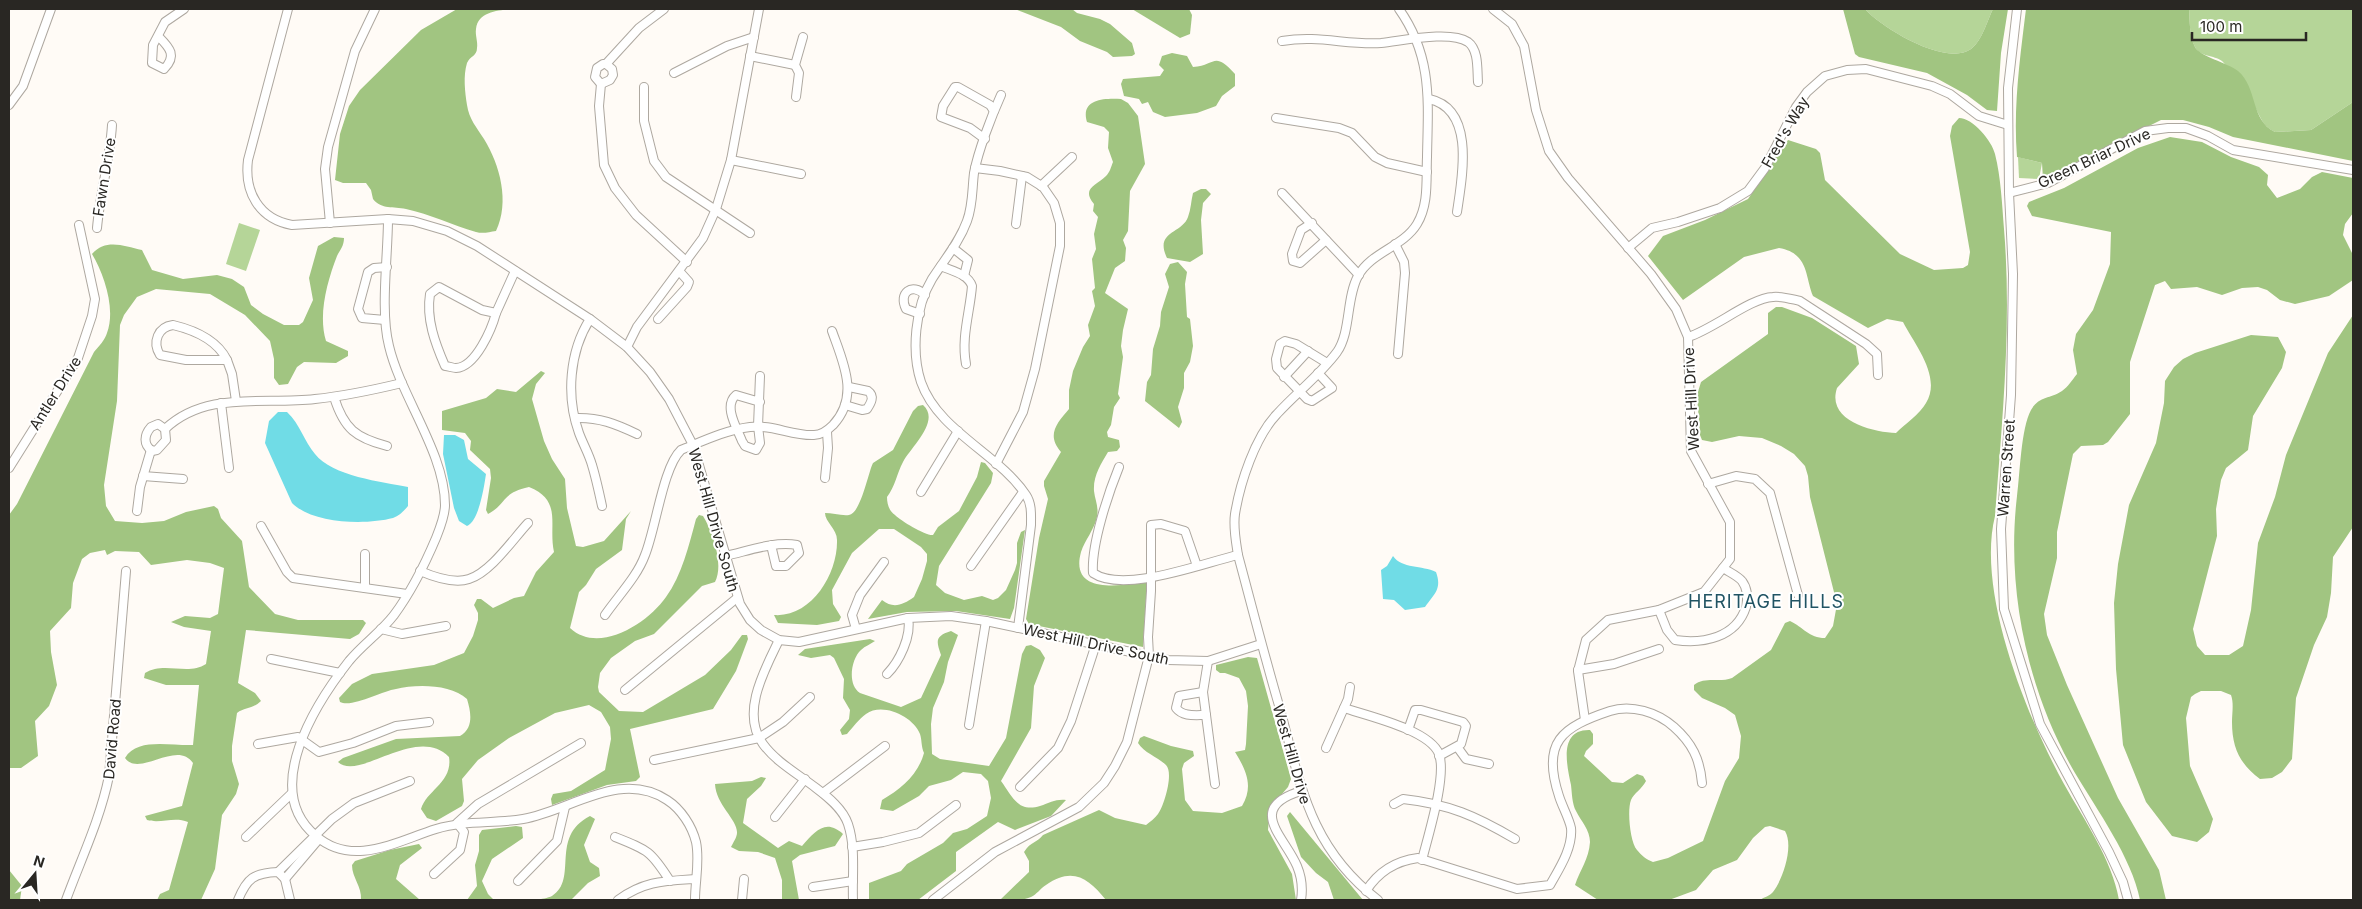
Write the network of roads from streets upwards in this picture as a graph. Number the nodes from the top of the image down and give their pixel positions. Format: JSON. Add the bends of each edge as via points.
{"nodes":[{"id":1,"x":51,"y":9,"type":"edge"},
{"id":2,"x":184,"y":9,"type":"edge"},
{"id":3,"x":288,"y":9,"type":"edge"},
{"id":4,"x":376,"y":9,"type":"edge"},
{"id":5,"x":664,"y":9,"type":"edge"},
{"id":6,"x":759,"y":9,"type":"edge"},
{"id":7,"x":1400,"y":9,"type":"edge"},
{"id":8,"x":1493,"y":9,"type":"edge"},
{"id":9,"x":2017,"y":9,"type":"edge"},
{"id":10,"x":754,"y":36,"type":"junction"},
{"id":11,"x":158,"y":37,"type":"dead end"},
{"id":12,"x":802,"y":38,"type":"dead end"},
{"id":13,"x":1416,"y":38,"type":"junction"},
{"id":14,"x":1282,"y":41,"type":"dead end"},
{"id":15,"x":750,"y":56,"type":"junction"},
{"id":16,"x":606,"y":64,"type":"junction"},
{"id":17,"x":795,"y":65,"type":"junction"},
{"id":18,"x":674,"y":73,"type":"dead end"},
{"id":19,"x":1478,"y":82,"type":"dead end"},
{"id":20,"x":601,"y":84,"type":"junction"},
{"id":21,"x":644,"y":87,"type":"dead end"},
{"id":22,"x":1002,"y":95,"type":"dead end"},
{"id":23,"x":796,"y":97,"type":"dead end"},
{"id":24,"x":1429,"y":99,"type":"junction"},
{"id":25,"x":9,"y":105,"type":"edge"},
{"id":26,"x":994,"y":111,"type":"junction"},
{"id":27,"x":1276,"y":118,"type":"dead end"},
{"id":28,"x":112,"y":125,"type":"dead end"},
{"id":29,"x":2008,"y":125,"type":"junction"},
{"id":30,"x":985,"y":139,"type":"junction"},
{"id":31,"x":1072,"y":157,"type":"dead end"},
{"id":32,"x":731,"y":160,"type":"junction"},
{"id":33,"x":975,"y":168,"type":"junction"},
{"id":34,"x":2353,"y":170,"type":"edge"},
{"id":35,"x":1427,"y":172,"type":"junction"},
{"id":36,"x":800,"y":174,"type":"dead end"},
{"id":37,"x":1022,"y":176,"type":"junction"},
{"id":38,"x":1041,"y":186,"type":"junction"},
{"id":39,"x":1282,"y":193,"type":"dead end"},
{"id":40,"x":2009,"y":193,"type":"junction"},
{"id":41,"x":716,"y":209,"type":"junction"},
{"id":42,"x":1457,"y":212,"type":"dead end"},
{"id":43,"x":388,"y":219,"type":"junction"},
{"id":44,"x":330,"y":223,"type":"junction"},
{"id":45,"x":1312,"y":223,"type":"junction"},
{"id":46,"x":1016,"y":224,"type":"dead end"},
{"id":47,"x":79,"y":225,"type":"dead end"},
{"id":48,"x":97,"y":228,"type":"dead end"},
{"id":49,"x":750,"y":233,"type":"dead end"},
{"id":50,"x":1326,"y":240,"type":"junction"},
{"id":51,"x":1395,"y":244,"type":"junction"},
{"id":52,"x":953,"y":248,"type":"junction"},
{"id":53,"x":1628,"y":248,"type":"junction"},
{"id":54,"x":687,"y":262,"type":"junction"},
{"id":55,"x":941,"y":266,"type":"junction"},
{"id":56,"x":387,"y":267,"type":"junction"},
{"id":57,"x":515,"y":270,"type":"junction"},
{"id":58,"x":680,"y":272,"type":"junction"},
{"id":59,"x":1359,"y":275,"type":"junction"},
{"id":60,"x":964,"y":276,"type":"junction"},
{"id":61,"x":924,"y":295,"type":"junction"},
{"id":62,"x":496,"y":313,"type":"junction"},
{"id":63,"x":920,"y":314,"type":"junction"},
{"id":64,"x":590,"y":319,"type":"junction"},
{"id":65,"x":658,"y":319,"type":"dead end"},
{"id":66,"x":385,"y":320,"type":"junction"},
{"id":67,"x":832,"y":331,"type":"dead end"},
{"id":68,"x":1688,"y":337,"type":"junction"},
{"id":69,"x":628,"y":347,"type":"junction"},
{"id":70,"x":1308,"y":350,"type":"junction"},
{"id":71,"x":1398,"y":354,"type":"dead end"},
{"id":72,"x":226,"y":360,"type":"junction"},
{"id":73,"x":1327,"y":363,"type":"junction"},
{"id":74,"x":966,"y":364,"type":"dead end"},
{"id":75,"x":1318,"y":373,"type":"junction"},
{"id":76,"x":760,"y":376,"type":"dead end"},
{"id":77,"x":1878,"y":376,"type":"dead end"},
{"id":78,"x":1284,"y":378,"type":"junction"},
{"id":79,"x":402,"y":383,"type":"junction"},
{"id":80,"x":849,"y":387,"type":"junction"},
{"id":81,"x":1299,"y":392,"type":"junction"},
{"id":82,"x":334,"y":397,"type":"junction"},
{"id":83,"x":236,"y":401,"type":"junction"},
{"id":84,"x":760,"y":402,"type":"junction"},
{"id":85,"x":221,"y":403,"type":"junction"},
{"id":86,"x":845,"y":405,"type":"junction"},
{"id":87,"x":574,"y":418,"type":"junction"},
{"id":88,"x":758,"y":426,"type":"junction"},
{"id":89,"x":165,"y":429,"type":"junction"},
{"id":90,"x":737,"y":429,"type":"junction"},
{"id":91,"x":958,"y":431,"type":"junction"},
{"id":92,"x":827,"y":432,"type":"junction"},
{"id":93,"x":637,"y":434,"type":"dead end"},
{"id":94,"x":693,"y":445,"type":"junction"},
{"id":95,"x":387,"y":446,"type":"dead end"},
{"id":96,"x":150,"y":450,"type":"junction"},
{"id":97,"x":996,"y":464,"type":"junction"},
{"id":98,"x":1119,"y":467,"type":"dead end"},
{"id":99,"x":9,"y":468,"type":"edge"},
{"id":100,"x":229,"y":468,"type":"dead end"},
{"id":101,"x":143,"y":476,"type":"junction"},
{"id":102,"x":825,"y":478,"type":"dead end"},
{"id":103,"x":183,"y":479,"type":"dead end"},
{"id":104,"x":1708,"y":484,"type":"junction"},
{"id":105,"x":921,"y":492,"type":"dead end"},
{"id":106,"x":1023,"y":492,"type":"junction"},
{"id":107,"x":602,"y":506,"type":"dead end"},
{"id":108,"x":137,"y":511,"type":"dead end"},
{"id":109,"x":528,"y":522,"type":"dead end"},
{"id":110,"x":261,"y":526,"type":"dead end"},
{"id":111,"x":771,"y":545,"type":"dead end"},
{"id":112,"x":365,"y":554,"type":"dead end"},
{"id":113,"x":1238,"y":555,"type":"junction"},
{"id":114,"x":725,"y":556,"type":"junction"},
{"id":115,"x":884,"y":562,"type":"dead end"},
{"id":116,"x":971,"y":566,"type":"dead end"},
{"id":117,"x":1197,"y":566,"type":"junction"},
{"id":118,"x":1723,"y":568,"type":"junction"},
{"id":119,"x":126,"y":571,"type":"dead end"},
{"id":120,"x":420,"y":571,"type":"junction"},
{"id":121,"x":1150,"y":578,"type":"junction"},
{"id":122,"x":365,"y":588,"type":"junction"},
{"id":123,"x":407,"y":594,"type":"junction"},
{"id":124,"x":1798,"y":594,"type":"dead end"},
{"id":125,"x":737,"y":598,"type":"junction"},
{"id":126,"x":1659,"y":610,"type":"junction"},
{"id":127,"x":604,"y":615,"type":"dead end"},
{"id":128,"x":908,"y":618,"type":"junction"},
{"id":129,"x":986,"y":621,"type":"junction"},
{"id":130,"x":446,"y":626,"type":"dead end"},
{"id":131,"x":1018,"y":628,"type":"junction"},
{"id":132,"x":381,"y":629,"type":"junction"},
{"id":133,"x":856,"y":629,"type":"junction"},
{"id":134,"x":779,"y":640,"type":"junction"},
{"id":135,"x":1096,"y":644,"type":"junction"},
{"id":136,"x":1261,"y":644,"type":"junction"},
{"id":137,"x":1659,"y":649,"type":"dead end"},
{"id":138,"x":1149,"y":656,"type":"junction"},
{"id":139,"x":272,"y":659,"type":"dead end"},
{"id":140,"x":1208,"y":661,"type":"junction"},
{"id":141,"x":1578,"y":670,"type":"junction"},
{"id":142,"x":340,"y":673,"type":"junction"},
{"id":143,"x":887,"y":674,"type":"dead end"},
{"id":144,"x":1350,"y":687,"type":"dead end"},
{"id":145,"x":625,"y":690,"type":"dead end"},
{"id":146,"x":1203,"y":692,"type":"junction"},
{"id":147,"x":810,"y":697,"type":"dead end"},
{"id":148,"x":1344,"y":708,"type":"junction"},
{"id":149,"x":1206,"y":715,"type":"junction"},
{"id":150,"x":1585,"y":720,"type":"junction"},
{"id":151,"x":429,"y":722,"type":"dead end"},
{"id":152,"x":969,"y":725,"type":"dead end"},
{"id":153,"x":1408,"y":730,"type":"junction"},
{"id":154,"x":759,"y":738,"type":"junction"},
{"id":155,"x":303,"y":740,"type":"junction"},
{"id":156,"x":581,"y":743,"type":"dead end"},
{"id":157,"x":258,"y":744,"type":"dead end"},
{"id":158,"x":885,"y":746,"type":"dead end"},
{"id":159,"x":1326,"y":748,"type":"dead end"},
{"id":160,"x":1458,"y":748,"type":"junction"},
{"id":161,"x":1439,"y":756,"type":"junction"},
{"id":162,"x":654,"y":760,"type":"dead end"},
{"id":163,"x":1489,"y":764,"type":"dead end"},
{"id":164,"x":804,"y":779,"type":"junction"},
{"id":165,"x":410,"y":781,"type":"dead end"},
{"id":166,"x":1702,"y":783,"type":"dead end"},
{"id":167,"x":1214,"y":784,"type":"dead end"},
{"id":168,"x":1020,"y":787,"type":"dead end"},
{"id":169,"x":1301,"y":791,"type":"junction"},
{"id":170,"x":823,"y":793,"type":"junction"},
{"id":171,"x":291,"y":794,"type":"junction"},
{"id":172,"x":1394,"y":804,"type":"dead end"},
{"id":173,"x":1436,"y":804,"type":"junction"},
{"id":174,"x":956,"y":805,"type":"dead end"},
{"id":175,"x":565,"y":807,"type":"junction"},
{"id":176,"x":775,"y":817,"type":"dead end"},
{"id":177,"x":457,"y":823,"type":"junction"},
{"id":178,"x":246,"y":837,"type":"dead end"},
{"id":179,"x":316,"y":837,"type":"junction"},
{"id":180,"x":616,"y":837,"type":"dead end"},
{"id":181,"x":1515,"y":839,"type":"dead end"},
{"id":182,"x":852,"y":847,"type":"junction"},
{"id":183,"x":1422,"y":860,"type":"junction"},
{"id":184,"x":278,"y":872,"type":"junction"},
{"id":185,"x":434,"y":874,"type":"dead end"},
{"id":186,"x":695,"y":878,"type":"junction"},
{"id":187,"x":285,"y":879,"type":"junction"},
{"id":188,"x":744,"y":879,"type":"dead end"},
{"id":189,"x":518,"y":880,"type":"dead end"},
{"id":190,"x":670,"y":881,"type":"junction"},
{"id":191,"x":853,"y":881,"type":"junction"},
{"id":192,"x":813,"y":888,"type":"dead end"},
{"id":193,"x":1366,"y":891,"type":"junction"},
{"id":194,"x":66,"y":900,"type":"edge"},
{"id":195,"x":238,"y":900,"type":"edge"},
{"id":196,"x":290,"y":900,"type":"edge"},
{"id":197,"x":618,"y":900,"type":"edge"},
{"id":198,"x":695,"y":900,"type":"edge"},
{"id":199,"x":742,"y":900,"type":"edge"},
{"id":200,"x":853,"y":900,"type":"edge"},
{"id":201,"x":933,"y":900,"type":"edge"},
{"id":202,"x":1301,"y":900,"type":"edge"},
{"id":203,"x":1378,"y":900,"type":"edge"},
{"id":204,"x":2128,"y":900,"type":"edge"}],
"edges":[{"from":1,"to":25,"type":"street","via":[[23,86]]},
{"from":2,"to":11,"type":"street","via":[[165,22]]},
{"from":3,"to":44,"type":"street","name":"West Hill Drive South","via":[[248,160],[248,186],[256,204],[279,223]]},
{"from":4,"to":44,"type":"street","via":[[355,51],[328,147],[325,169]]},
{"from":5,"to":16,"type":"street","via":[[639,28]]},
{"from":6,"to":10,"type":"street"},
{"from":7,"to":13,"type":"street"},
{"from":8,"to":53,"type":"street","name":"West Hill Drive","via":[[1512,24],[1524,46],[1536,110],[1549,151]]},
{"from":9,"to":29,"type":"street","name":"Warren Street","via":[[2008,88]]},
{"from":10,"to":15,"type":"street"},
{"from":10,"to":18,"type":"street"},
{"from":12,"to":17,"type":"street"},
{"from":13,"to":14,"type":"street","via":[[1382,43],[1310,37]]},
{"from":13,"to":19,"type":"street","via":[[1445,37],[1468,42],[1474,48]]},
{"from":13,"to":24,"type":"street","via":[[1426,70]]},
{"from":15,"to":17,"type":"street"},
{"from":15,"to":32,"type":"street"},
{"from":16,"to":20,"type":"street","via":[[597,68],[594,74]]},
{"from":16,"to":20,"type":"street","via":[[613,75]]},
{"from":17,"to":23,"type":"street","via":[[799,72]]},
{"from":20,"to":54,"type":"street","via":[[598,106],[604,165],[615,188],[636,215]]},
{"from":21,"to":41,"type":"street","via":[[644,121],[654,161],[666,177]]},
{"from":22,"to":26,"type":"street"},
{"from":24,"to":35,"type":"street"},
{"from":24,"to":42,"type":"street","via":[[1444,106],[1458,122],[1462,175]]},
{"from":26,"to":30,"type":"street"},
{"from":26,"to":30,"type":"street","via":[[990,105],[958,87],[944,106],[941,118],[970,128]]},
{"from":27,"to":35,"type":"street","via":[[1339,128],[1352,133],[1375,157],[1387,163]]},
{"from":28,"to":48,"type":"street","name":"Fawn Drive"},
{"from":29,"to":40,"type":"street","name":"Warren Street"},
{"from":29,"to":53,"type":"street","name":"Fred's Way","via":[[1979,116],[1950,94],[1932,86],[1866,68],[1825,76],[1807,92],[1796,108],[1765,168],[1748,191],[1720,208],[1652,228]]},
{"from":30,"to":33,"type":"street"},
{"from":31,"to":38,"type":"street"},
{"from":32,"to":36,"type":"street"},
{"from":32,"to":41,"type":"street"},
{"from":33,"to":37,"type":"street"},
{"from":33,"to":52,"type":"street","via":[[972,207]]},
{"from":34,"to":40,"type":"street","name":"Green Briar Drive","via":[[2233,150],[2186,128],[2168,128],[2145,131],[2048,183]]},
{"from":35,"to":51,"type":"street","via":[[1421,216],[1416,226]]},
{"from":37,"to":38,"type":"street"},
{"from":37,"to":46,"type":"street"},
{"from":38,"to":97,"type":"street","via":[[1054,203],[1060,223],[1060,246],[1023,412]]},
{"from":39,"to":45,"type":"street"},
{"from":40,"to":204,"type":"street","name":"Warren Street","via":[[2013,272],[2011,395],[2001,529],[2004,609],[2040,724],[2109,852]]},
{"from":41,"to":49,"type":"street"},
{"from":41,"to":54,"type":"street","via":[[703,238]]},
{"from":43,"to":44,"type":"street","name":"West Hill Drive South"},
{"from":43,"to":56,"type":"street"},
{"from":43,"to":57,"type":"street","name":"West Hill Drive South","via":[[447,231]]},
{"from":45,"to":50,"type":"street"},
{"from":45,"to":50,"type":"street","via":[[1301,230],[1292,254],[1293,261],[1300,263],[1306,260]]},
{"from":47,"to":99,"type":"street","name":"Antler Drive","via":[[95,298],[92,316],[78,358]]},
{"from":50,"to":59,"type":"street"},
{"from":51,"to":59,"type":"street","via":[[1365,266]]},
{"from":51,"to":71,"type":"street","via":[[1404,262],[1405,273]]},
{"from":52,"to":55,"type":"street"},
{"from":52,"to":60,"type":"street","via":[[968,260]]},
{"from":53,"to":68,"type":"street","name":"West Hill Drive","via":[[1676,309]]},
{"from":54,"to":58,"type":"street"},
{"from":55,"to":60,"type":"street"},
{"from":55,"to":61,"type":"street"},
{"from":56,"to":66,"type":"street"},
{"from":56,"to":66,"type":"street","via":[[368,272],[358,309],[362,318]]},
{"from":57,"to":62,"type":"street"},
{"from":57,"to":64,"type":"street","name":"West Hill Drive South"},
{"from":58,"to":65,"type":"street","via":[[689,282],[687,287]]},
{"from":58,"to":69,"type":"street","via":[[637,327]]},
{"from":59,"to":73,"type":"street","name":"West Hill Drive","via":[[1339,349]]},
{"from":60,"to":74,"type":"street","via":[[972,286],[963,350]]},
{"from":61,"to":63,"type":"street"},
{"from":61,"to":63,"type":"street","via":[[912,288],[903,295],[906,309]]},
{"from":62,"to":62,"type":"street","via":[[485,343],[465,365],[457,368],[445,366],[428,306],[433,290],[439,287],[482,310]]},
{"from":63,"to":91,"type":"street","via":[[916,357],[922,383],[935,406]]},
{"from":64,"to":69,"type":"street","name":"West Hill Drive South"},
{"from":64,"to":87,"type":"street","via":[[580,335],[573,362]]},
{"from":66,"to":79,"type":"street","via":[[389,347]]},
{"from":67,"to":80,"type":"street"},
{"from":68,"to":77,"type":"street","via":[[1703,333],[1746,307],[1772,297],[1788,298],[1800,301],[1866,344],[1877,354]]},
{"from":68,"to":104,"type":"street","name":"West Hill Drive","via":[[1691,451]]},
{"from":69,"to":94,"type":"street","name":"West Hill Drive South","via":[[669,399]]},
{"from":70,"to":73,"type":"street"},
{"from":70,"to":78,"type":"street"},
{"from":70,"to":78,"type":"street","via":[[1285,341],[1280,344],[1277,368]]},
{"from":72,"to":72,"type":"street","via":[[215,343],[182,327],[166,326],[157,337],[157,350],[165,358]]},
{"from":72,"to":83,"type":"street","via":[[232,374]]},
{"from":73,"to":75,"type":"street","name":"West Hill Drive"},
{"from":75,"to":81,"type":"street","name":"West Hill Drive"},
{"from":75,"to":81,"type":"street","via":[[1332,388],[1312,401]]},
{"from":76,"to":84,"type":"street"},
{"from":78,"to":81,"type":"street"},
{"from":79,"to":82,"type":"street"},
{"from":79,"to":120,"type":"street","via":[[431,449],[446,508]]},
{"from":80,"to":86,"type":"street"},
{"from":80,"to":86,"type":"street","via":[[868,391],[871,402],[867,409],[862,410]]},
{"from":81,"to":113,"type":"street","name":"West Hill Drive","via":[[1270,421],[1258,443],[1235,515]]},
{"from":82,"to":83,"type":"street"},
{"from":82,"to":95,"type":"street","via":[[346,424],[356,435]]},
{"from":83,"to":85,"type":"street"},
{"from":84,"to":88,"type":"street"},
{"from":84,"to":90,"type":"street","via":[[734,396],[730,407]]},
{"from":85,"to":89,"type":"street","via":[[199,407]]},
{"from":85,"to":100,"type":"street"},
{"from":86,"to":92,"type":"street","via":[[839,419]]},
{"from":87,"to":93,"type":"street","via":[[614,423]]},
{"from":87,"to":107,"type":"street","via":[[592,463]]},
{"from":88,"to":90,"type":"street"},
{"from":88,"to":90,"type":"street","via":[[760,443],[756,450],[745,446]]},
{"from":88,"to":92,"type":"street","via":[[802,435],[817,436]]},
{"from":89,"to":96,"type":"street","via":[[164,445],[158,450]]},
{"from":89,"to":96,"type":"street","via":[[158,424],[150,427],[145,439]]},
{"from":90,"to":94,"type":"street"},
{"from":91,"to":97,"type":"street"},
{"from":91,"to":105,"type":"street"},
{"from":92,"to":102,"type":"street"},
{"from":94,"to":114,"type":"street","name":"West Hill Drive South"},
{"from":94,"to":127,"type":"street","via":[[676,455],[645,557]]},
{"from":96,"to":101,"type":"street"},
{"from":97,"to":106,"type":"street"},
{"from":98,"to":121,"type":"street","via":[[1097,540],[1093,573],[1110,580]]},
{"from":101,"to":103,"type":"street"},
{"from":101,"to":108,"type":"street"},
{"from":104,"to":118,"type":"street","name":"West Hill Drive","via":[[1730,522],[1730,558]]},
{"from":104,"to":124,"type":"street","via":[[1736,476],[1755,479],[1770,494]]},
{"from":106,"to":116,"type":"street"},
{"from":106,"to":131,"type":"street","via":[[1031,508],[1031,525]]},
{"from":109,"to":120,"type":"street","via":[[488,567],[470,579],[456,581]]},
{"from":110,"to":122,"type":"street","via":[[293,578]]},
{"from":111,"to":114,"type":"street"},
{"from":112,"to":122,"type":"street"},
{"from":113,"to":117,"type":"street"},
{"from":113,"to":136,"type":"street","name":"West Hill Drive"},
{"from":114,"to":125,"type":"street","name":"West Hill Drive South"},
{"from":115,"to":133,"type":"street","via":[[860,595],[852,615]]},
{"from":117,"to":121,"type":"street"},
{"from":117,"to":121,"type":"street","via":[[1185,531],[1161,524],[1151,525]]},
{"from":118,"to":126,"type":"street","name":"West Hill Drive","via":[[1704,592]]},
{"from":118,"to":126,"type":"street","via":[[1742,581],[1749,597],[1743,615],[1725,634],[1693,642],[1675,640]]},
{"from":119,"to":194,"type":"street","name":"David Road","via":[[109,776],[96,826]]},
{"from":120,"to":123,"type":"street"},
{"from":121,"to":138,"type":"street"},
{"from":122,"to":123,"type":"street"},
{"from":123,"to":132,"type":"street"},
{"from":125,"to":134,"type":"street","name":"West Hill Drive South","via":[[750,620]]},
{"from":125,"to":145,"type":"street"},
{"from":126,"to":141,"type":"street","name":"West Hill Drive","via":[[1608,620],[1586,640]]},
{"from":128,"to":129,"type":"street","name":"West Hill Drive South","via":[[952,616]]},
{"from":128,"to":133,"type":"street","name":"West Hill Drive South"},
{"from":128,"to":143,"type":"street","via":[[905,641]]},
{"from":129,"to":131,"type":"street","name":"West Hill Drive South"},
{"from":129,"to":152,"type":"street"},
{"from":130,"to":132,"type":"street","via":[[402,634]]},
{"from":131,"to":135,"type":"street","name":"West Hill Drive South"},
{"from":132,"to":142,"type":"street"},
{"from":133,"to":134,"type":"street","name":"West Hill Drive South","via":[[799,642]]},
{"from":134,"to":154,"type":"street","via":[[763,673],[755,702]]},
{"from":135,"to":138,"type":"street","name":"West Hill Drive South"},
{"from":135,"to":168,"type":"street","via":[[1071,721],[1058,748]]},
{"from":136,"to":140,"type":"street","name":"West Hill Drive South"},
{"from":136,"to":169,"type":"street","name":"West Hill Drive"},
{"from":137,"to":141,"type":"street","via":[[1614,664]]},
{"from":138,"to":140,"type":"street","name":"West Hill Drive South"},
{"from":138,"to":201,"type":"street","via":[[1127,742],[1104,783],[1069,814],[995,852]]},
{"from":139,"to":142,"type":"street"},
{"from":140,"to":146,"type":"street"},
{"from":141,"to":150,"type":"street","name":"West Hill Drive"},
{"from":142,"to":155,"type":"street","via":[[317,707]]},
{"from":144,"to":148,"type":"street"},
{"from":146,"to":149,"type":"street"},
{"from":146,"to":149,"type":"street","via":[[1179,696],[1176,708],[1188,716]]},
{"from":147,"to":154,"type":"street","via":[[783,722]]},
{"from":148,"to":153,"type":"street"},
{"from":148,"to":159,"type":"street"},
{"from":149,"to":167,"type":"street"},
{"from":150,"to":166,"type":"street","via":[[1615,709],[1653,713],[1672,725],[1694,749]]},
{"from":150,"to":183,"type":"street","via":[[1562,735],[1552,762],[1559,796],[1571,828],[1565,858],[1550,885],[1517,889]]},
{"from":151,"to":155,"type":"street","via":[[396,726],[319,752]]},
{"from":153,"to":160,"type":"street","via":[[1415,710],[1463,722],[1466,729]]},
{"from":153,"to":161,"type":"street","via":[[1428,741]]},
{"from":154,"to":162,"type":"street"},
{"from":154,"to":164,"type":"street","via":[[772,754]]},
{"from":155,"to":157,"type":"street","via":[[288,737]]},
{"from":155,"to":171,"type":"street","via":[[294,765]]},
{"from":156,"to":177,"type":"street","via":[[478,804]]},
{"from":158,"to":170,"type":"street"},
{"from":160,"to":161,"type":"street"},
{"from":160,"to":163,"type":"street","via":[[1466,759]]},
{"from":161,"to":173,"type":"street"},
{"from":164,"to":170,"type":"street"},
{"from":164,"to":176,"type":"street"},
{"from":165,"to":179,"type":"street","via":[[354,803],[332,819]]},
{"from":169,"to":193,"type":"street","name":"West Hill Drive","via":[[1320,834]]},
{"from":169,"to":202,"type":"street","via":[[1286,796],[1274,810],[1272,818],[1278,836],[1297,865],[1303,885]]},
{"from":170,"to":182,"type":"street","via":[[843,814]]},
{"from":171,"to":178,"type":"street"},
{"from":171,"to":179,"type":"street","via":[[300,816]]},
{"from":172,"to":173,"type":"street","via":[[1403,799]]},
{"from":173,"to":181,"type":"street","via":[[1481,819]]},
{"from":173,"to":183,"type":"street"},
{"from":174,"to":182,"type":"street","via":[[919,833]]},
{"from":175,"to":177,"type":"street","via":[[523,819]]},
{"from":175,"to":186,"type":"street","via":[[620,788],[635,787],[663,798],[674,805],[692,830],[697,853]]},
{"from":175,"to":189,"type":"street","via":[[561,831],[554,846]]},
{"from":177,"to":179,"type":"street","via":[[379,849],[359,852],[334,847]]},
{"from":177,"to":185,"type":"street","via":[[464,832],[460,850]]},
{"from":179,"to":184,"type":"street"},
{"from":179,"to":187,"type":"street"},
{"from":180,"to":190,"type":"street","via":[[645,849]]},
{"from":182,"to":191,"type":"street"},
{"from":183,"to":193,"type":"street","via":[[1404,860],[1387,869]]},
{"from":184,"to":187,"type":"street"},
{"from":184,"to":195,"type":"street","via":[[263,872],[250,878]]},
{"from":186,"to":190,"type":"street"},
{"from":186,"to":198,"type":"street"},
{"from":187,"to":196,"type":"street"},
{"from":188,"to":199,"type":"street"},
{"from":190,"to":197,"type":"street","via":[[657,881],[633,889]]},
{"from":191,"to":192,"type":"street"},
{"from":191,"to":200,"type":"street"},
{"from":193,"to":203,"type":"street","name":"West Hill Drive"}]}
